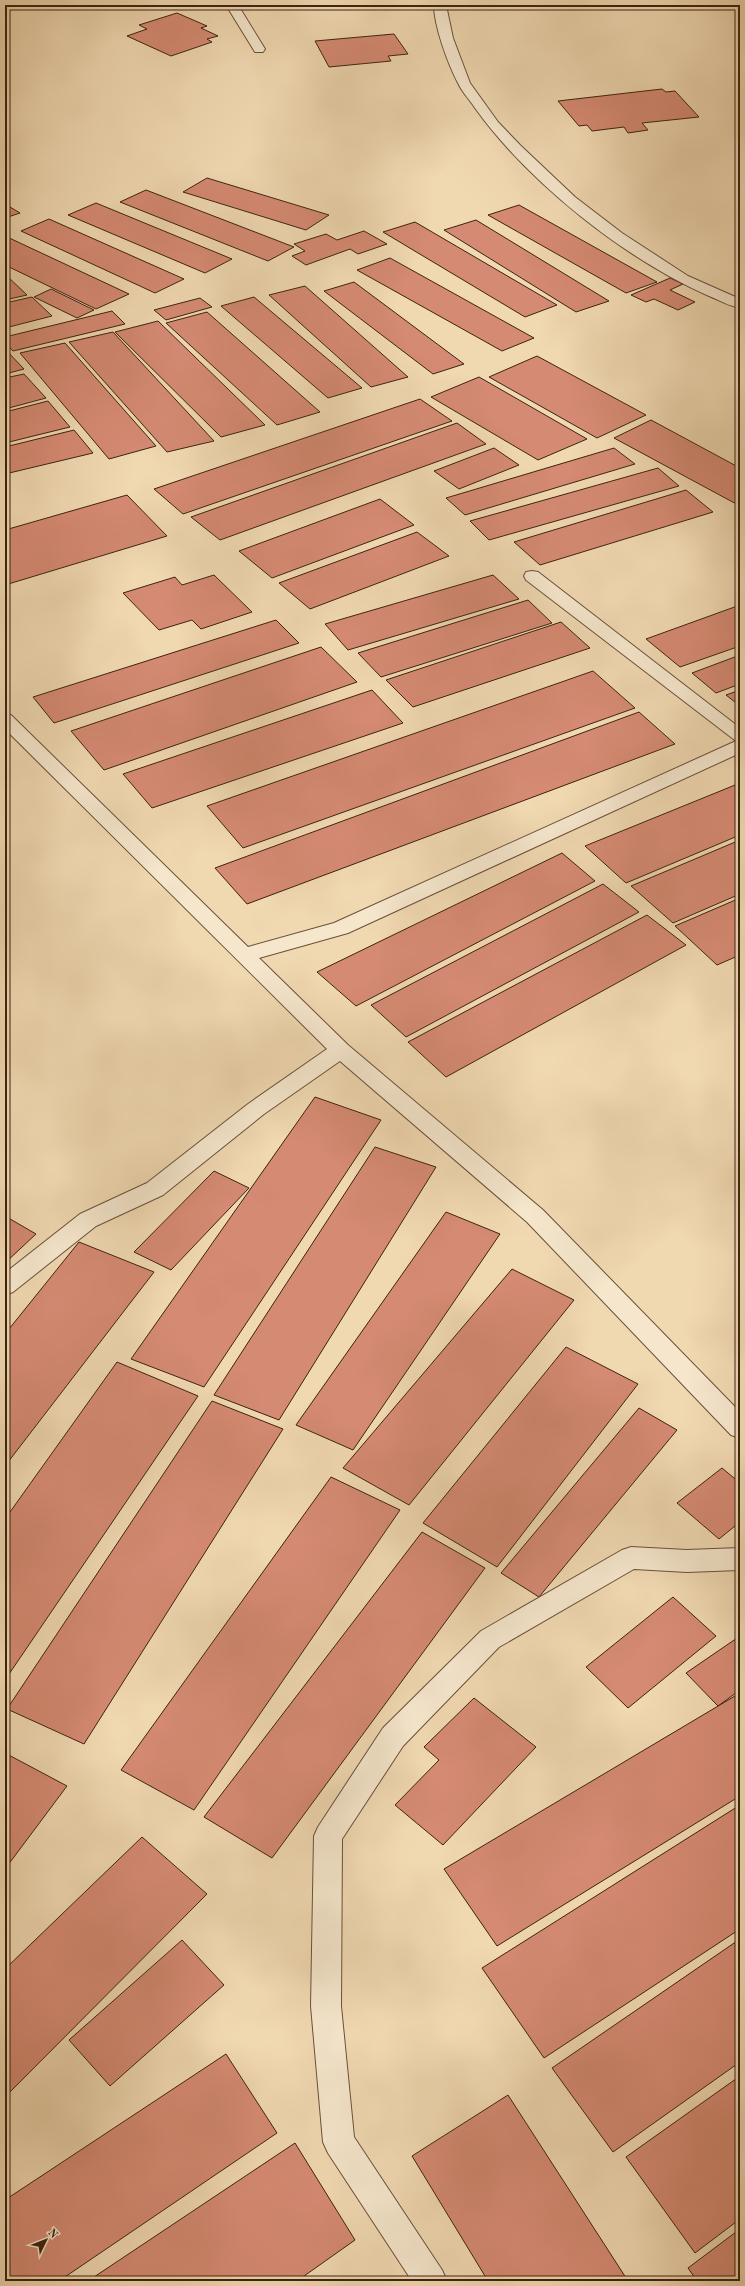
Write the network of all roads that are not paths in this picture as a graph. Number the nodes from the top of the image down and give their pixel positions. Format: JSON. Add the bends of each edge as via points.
{"nodes":[{"id":1,"x":232,"y":5,"type":"edge"},
{"id":2,"x":440,"y":5,"type":"edge"},
{"id":3,"x":258,"y":49,"type":"dead end"},
{"id":4,"x":740,"y":304,"type":"edge"},
{"id":5,"x":532,"y":576,"type":"dead end"},
{"id":6,"x":5,"y":719,"type":"edge"},
{"id":7,"x":740,"y":737,"type":"edge"},
{"id":8,"x":740,"y":746,"type":"edge"},
{"id":9,"x":244,"y":955,"type":"junction"},
{"id":10,"x":341,"y":1050,"type":"junction"},
{"id":11,"x":5,"y":1286,"type":"edge"},
{"id":12,"x":740,"y":1428,"type":"edge"},
{"id":13,"x":740,"y":1558,"type":"edge"},
{"id":14,"x":431,"y":2281,"type":"edge"}],
"edges":[{"from":1,"to":3,"type":"street"},
{"from":2,"to":4,"type":"street","via":[[447,38],[464,83],[494,125],[515,148],[570,200],[617,236],[683,278]]},
{"from":5,"to":7,"type":"street"},
{"from":6,"to":9,"type":"street"},
{"from":8,"to":9,"type":"street","via":[[341,928]]},
{"from":9,"to":10,"type":"street"},
{"from":10,"to":11,"type":"street","via":[[256,1109],[155,1189],[88,1220]]},
{"from":10,"to":12,"type":"street","via":[[535,1216]]},
{"from":13,"to":14,"type":"street","via":[[687,1561],[631,1558],[490,1639],[393,1737],[328,1836],[326,2006],[339,2142]]}]}
